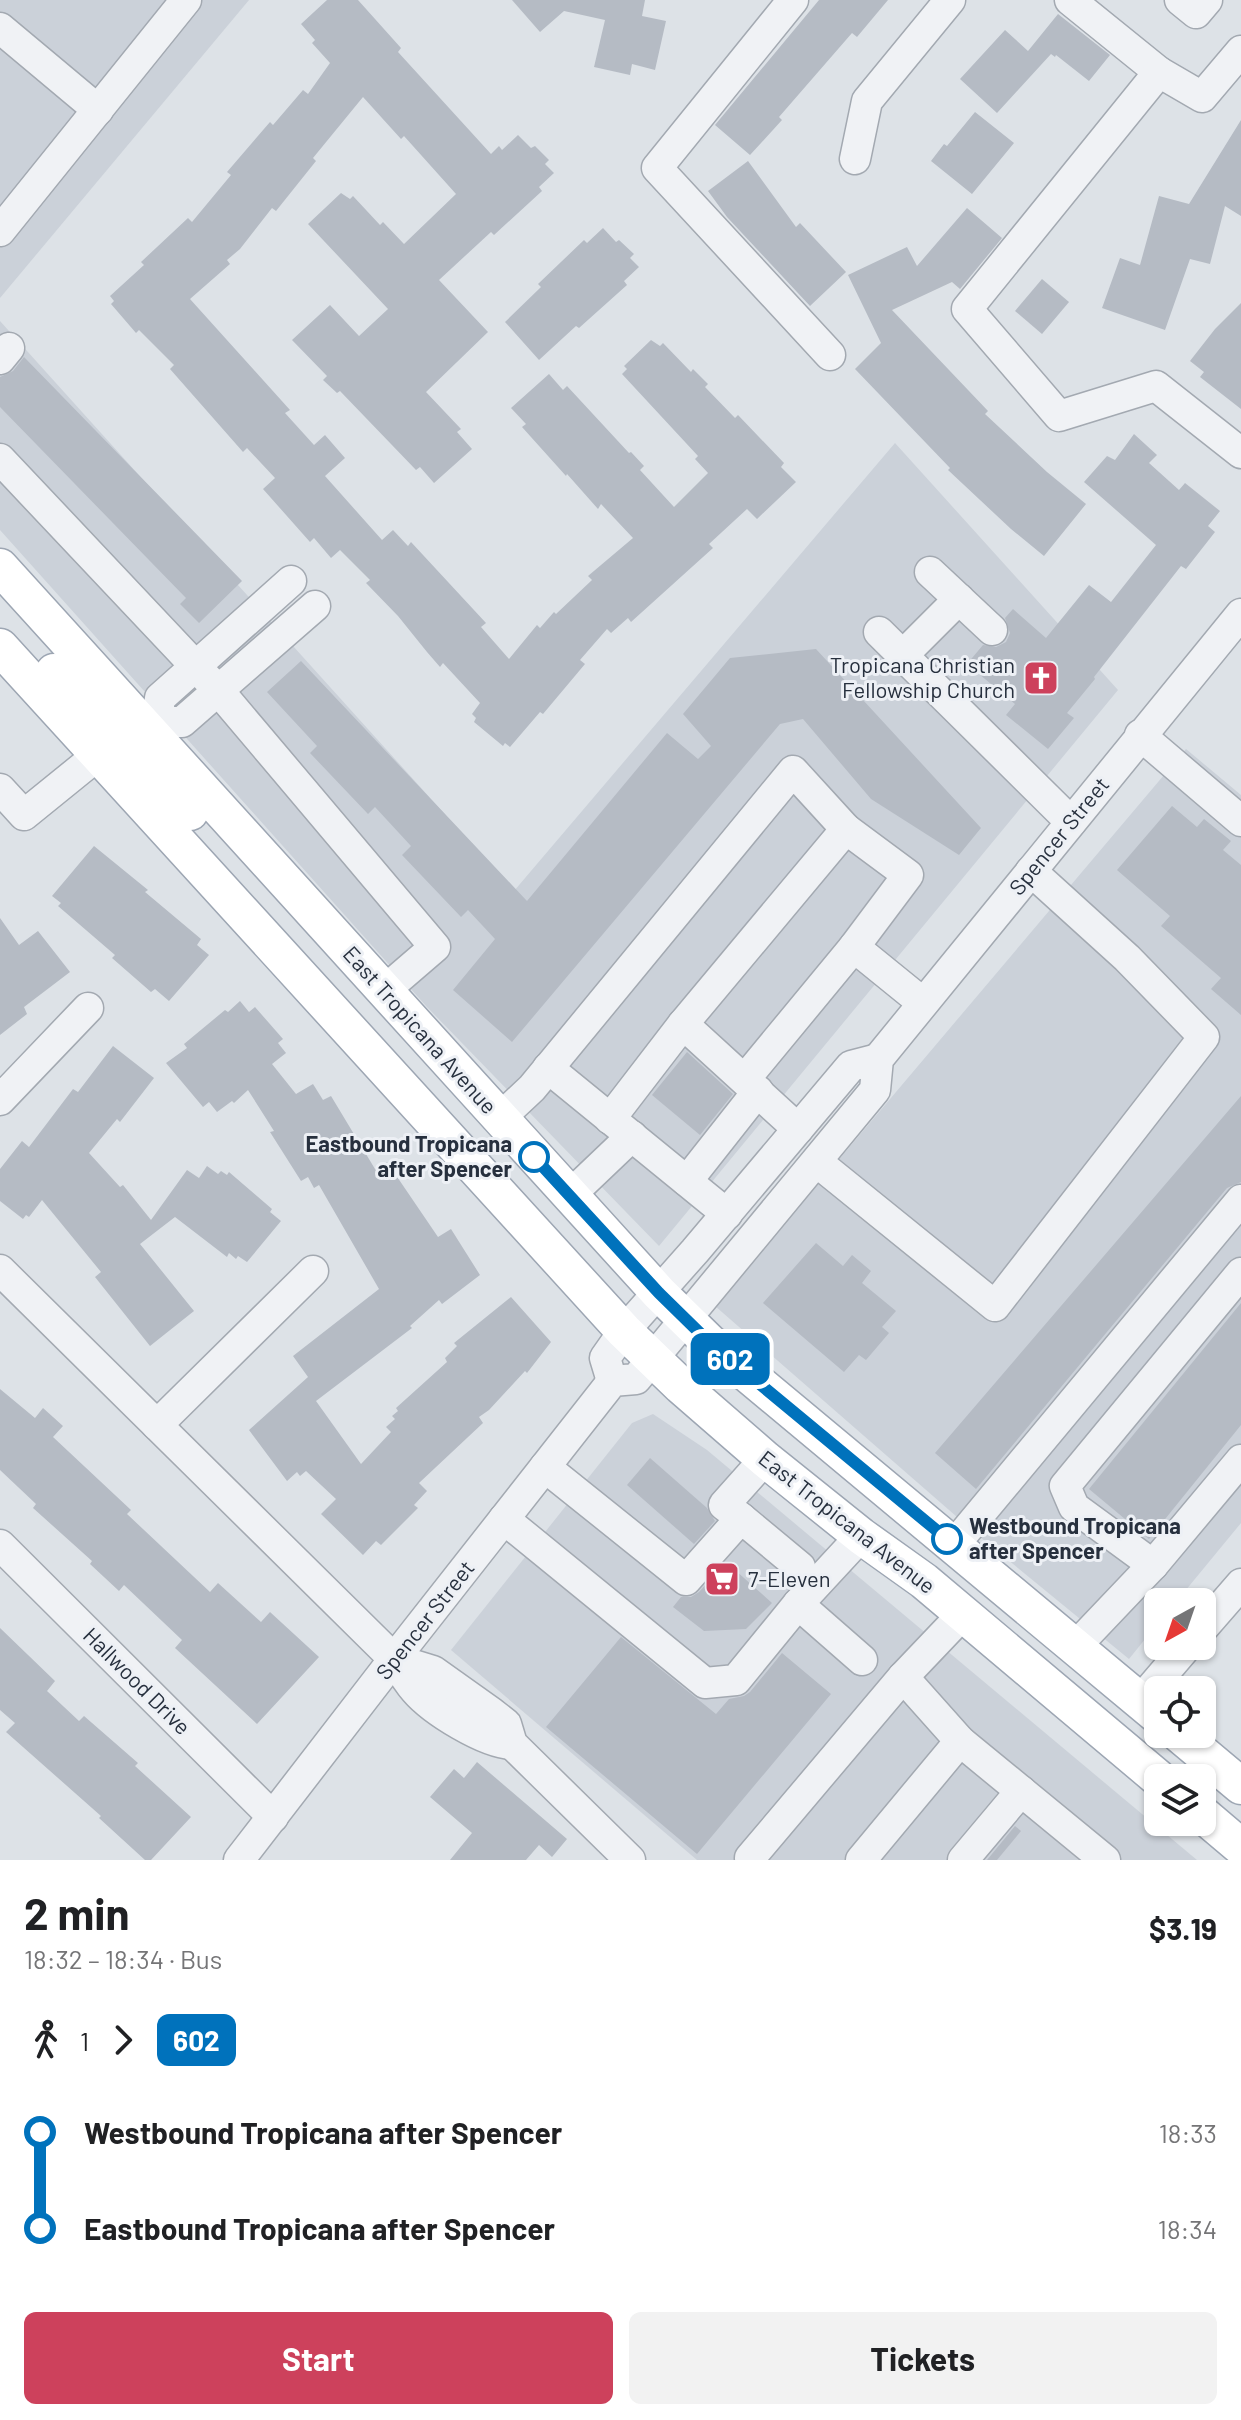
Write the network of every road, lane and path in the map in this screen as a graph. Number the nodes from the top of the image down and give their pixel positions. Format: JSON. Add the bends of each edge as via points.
{"nodes":[{"id":1,"x":186,"y":0,"type":"edge"},
{"id":2,"x":793,"y":0,"type":"edge"},
{"id":3,"x":950,"y":0,"type":"edge"},
{"id":4,"x":1070,"y":0,"type":"edge"},
{"id":5,"x":1180,"y":0,"type":"edge"},
{"id":6,"x":1207,"y":0,"type":"edge"},
{"id":7,"x":0,"y":28,"type":"edge"},
{"id":8,"x":1241,"y":51,"type":"edge"},
{"id":9,"x":1159,"y":72,"type":"junction"},
{"id":10,"x":98,"y":110,"type":"junction"},
{"id":11,"x":855,"y":159,"type":"dead end"},
{"id":12,"x":0,"y":231,"type":"edge"},
{"id":13,"x":830,"y":355,"type":"dead end"},
{"id":14,"x":1241,"y":453,"type":"edge"},
{"id":15,"x":0,"y":459,"type":"edge"},
{"id":16,"x":0,"y":567,"type":"edge"},
{"id":17,"x":930,"y":572,"type":"dead end"},
{"id":18,"x":291,"y":581,"type":"dead end"},
{"id":19,"x":959,"y":599,"type":"junction"},
{"id":20,"x":315,"y":606,"type":"dead end"},
{"id":21,"x":1241,"y":614,"type":"edge"},
{"id":22,"x":0,"y":623,"type":"edge"},
{"id":23,"x":992,"y":630,"type":"dead end"},
{"id":24,"x":879,"y":632,"type":"dead end"},
{"id":25,"x":0,"y":647,"type":"edge"},
{"id":26,"x":902,"y":656,"type":"junction"},
{"id":27,"x":194,"y":665,"type":"junction"},
{"id":28,"x":218,"y":690,"type":"junction"},
{"id":29,"x":155,"y":733,"type":"junction"},
{"id":30,"x":1140,"y":735,"type":"junction"},
{"id":31,"x":98,"y":755,"type":"junction"},
{"id":32,"x":0,"y":789,"type":"edge"},
{"id":33,"x":1241,"y":821,"type":"edge"},
{"id":34,"x":1071,"y":822,"type":"junction"},
{"id":35,"x":846,"y":829,"type":"junction"},
{"id":36,"x":1031,"y":871,"type":"junction"},
{"id":37,"x":276,"y":873,"type":"junction"},
{"id":38,"x":854,"y":947,"type":"junction"},
{"id":39,"x":385,"y":990,"type":"junction"},
{"id":40,"x":923,"y":1003,"type":"junction"},
{"id":41,"x":88,"y":1008,"type":"dead end"},
{"id":42,"x":683,"y":1024,"type":"junction"},
{"id":43,"x":878,"y":1059,"type":"junction"},
{"id":44,"x":548,"y":1068,"type":"junction"},
{"id":45,"x":752,"y":1085,"type":"junction"},
{"id":46,"x":0,"y":1100,"type":"edge"},
{"id":47,"x":500,"y":1118,"type":"junction"},
{"id":48,"x":621,"y":1128,"type":"junction"},
{"id":49,"x":798,"y":1129,"type":"junction"},
{"id":50,"x":817,"y":1162,"type":"junction"},
{"id":51,"x":687,"y":1181,"type":"junction"},
{"id":52,"x":569,"y":1196,"type":"junction"},
{"id":53,"x":1241,"y":1200,"type":"edge"},
{"id":54,"x":727,"y":1214,"type":"junction"},
{"id":55,"x":0,"y":1270,"type":"edge"},
{"id":56,"x":313,"y":1271,"type":"dead end"},
{"id":57,"x":1241,"y":1273,"type":"edge"},
{"id":58,"x":659,"y":1293,"type":"junction"},
{"id":59,"x":686,"y":1319,"type":"junction"},
{"id":60,"x":624,"y":1331,"type":"junction"},
{"id":61,"x":652,"y":1358,"type":"junction"},
{"id":62,"x":612,"y":1381,"type":"junction"},
{"id":63,"x":157,"y":1425,"type":"junction"},
{"id":64,"x":765,"y":1459,"type":"junction"},
{"id":65,"x":1241,"y":1460,"type":"edge"},
{"id":66,"x":545,"y":1467,"type":"junction"},
{"id":67,"x":741,"y":1518,"type":"junction"},
{"id":68,"x":504,"y":1519,"type":"junction"},
{"id":69,"x":861,"y":1536,"type":"junction"},
{"id":70,"x":0,"y":1545,"type":"edge"},
{"id":71,"x":954,"y":1545,"type":"junction"},
{"id":72,"x":1153,"y":1565,"type":"junction"},
{"id":73,"x":800,"y":1567,"type":"dead end"},
{"id":74,"x":1241,"y":1584,"type":"edge"},
{"id":75,"x":798,"y":1604,"type":"junction"},
{"id":76,"x":1216,"y":1613,"type":"edge"},
{"id":77,"x":963,"y":1614,"type":"junction"},
{"id":78,"x":1075,"y":1647,"type":"junction"},
{"id":79,"x":394,"y":1659,"type":"junction"},
{"id":80,"x":862,"y":1660,"type":"dead end"},
{"id":81,"x":903,"y":1677,"type":"junction"},
{"id":82,"x":1144,"y":1704,"type":"edge"},
{"id":83,"x":960,"y":1741,"type":"junction"},
{"id":84,"x":1196,"y":1748,"type":"edge"},
{"id":85,"x":1144,"y":1766,"type":"edge"},
{"id":86,"x":1241,"y":1786,"type":"edge"},
{"id":87,"x":1021,"y":1791,"type":"junction"},
{"id":88,"x":273,"y":1817,"type":"junction"},
{"id":89,"x":1216,"y":1828,"type":"edge"},
{"id":90,"x":1233,"y":1846,"type":"edge"},
{"id":91,"x":617,"y":1856,"type":"edge"},
{"id":92,"x":239,"y":1860,"type":"edge"},
{"id":93,"x":752,"y":1860,"type":"edge"},
{"id":94,"x":861,"y":1860,"type":"edge"},
{"id":95,"x":963,"y":1860,"type":"edge"},
{"id":96,"x":1105,"y":1860,"type":"edge"}],
"edges":[{"from":1,"to":10,"type":"street"},
{"from":2,"to":13,"type":"street","via":[[657,168]]},
{"from":3,"to":11,"type":"street","via":[[867,101]]},
{"from":4,"to":9,"type":"street"},
{"from":5,"to":6,"type":"street","via":[[1196,13]]},
{"from":7,"to":10,"type":"street"},
{"from":8,"to":9,"type":"street","via":[[1202,97]]},
{"from":9,"to":14,"type":"street","via":[[967,309],[1059,416],[1156,386]]},
{"from":10,"to":12,"type":"street"},
{"from":15,"to":27,"type":"street"},
{"from":16,"to":29,"type":"main road","name":"East Tropicana Avenue"},
{"from":17,"to":19,"type":"street"},
{"from":18,"to":27,"type":"street"},
{"from":19,"to":23,"type":"street"},
{"from":19,"to":26,"type":"street"},
{"from":20,"to":28,"type":"street"},
{"from":21,"to":30,"type":"street","name":"Spencer Street"},
{"from":22,"to":29,"type":"main road","via":[[120,734],[136,741]]},
{"from":24,"to":26,"type":"street"},
{"from":25,"to":31,"type":"main road","name":"East Tropicana Avenue"},
{"from":26,"to":34,"type":"street"},
{"from":27,"to":28,"type":"street"},
{"from":27,"to":29,"type":"street","via":[[160,698]]},
{"from":28,"to":29,"type":"street","via":[[182,722]]},
{"from":28,"to":39,"type":"street","via":[[435,947]]},
{"from":29,"to":37,"type":"main road","name":"East Tropicana Avenue"},
{"from":30,"to":33,"type":"street"},
{"from":30,"to":34,"type":"street","name":"Spencer Street"},
{"from":31,"to":32,"type":"street","via":[[24,815]]},
{"from":31,"to":37,"type":"main road","via":[[107,753],[141,767],[209,830]]},
{"from":31,"to":60,"type":"main road","name":"East Tropicana Avenue"},
{"from":34,"to":36,"type":"street","name":"Spencer Street"},
{"from":35,"to":38,"type":"street","via":[[908,875]]},
{"from":35,"to":42,"type":"street"},
{"from":35,"to":44,"type":"street","via":[[793,771]]},
{"from":36,"to":40,"type":"street","name":"Spencer Street"},
{"from":36,"to":50,"type":"street","via":[[1204,1037],[995,1306]]},
{"from":37,"to":39,"type":"main road","name":"East Tropicana Avenue"},
{"from":38,"to":40,"type":"street"},
{"from":38,"to":45,"type":"street"},
{"from":39,"to":47,"type":"main road","name":"East Tropicana Avenue"},
{"from":40,"to":43,"type":"street","name":"Spencer Street"},
{"from":41,"to":46,"type":"street"},
{"from":42,"to":45,"type":"street"},
{"from":42,"to":48,"type":"street"},
{"from":43,"to":49,"type":"street","name":"Spencer Street","via":[[851,1066]]},
{"from":43,"to":50,"type":"street","name":"Spencer Street","via":[[875,1090]]},
{"from":44,"to":47,"type":"street"},
{"from":44,"to":48,"type":"street"},
{"from":45,"to":49,"type":"street"},
{"from":45,"to":51,"type":"street"},
{"from":47,"to":52,"type":"main road","name":"East Tropicana Avenue"},
{"from":48,"to":51,"type":"street"},
{"from":48,"to":52,"type":"street"},
{"from":49,"to":54,"type":"street","name":"Spencer Street"},
{"from":50,"to":59,"type":"street","name":"Spencer Street"},
{"from":51,"to":54,"type":"street"},
{"from":52,"to":58,"type":"main road","name":"East Tropicana Avenue"},
{"from":53,"to":71,"type":"street"},
{"from":54,"to":58,"type":"street","name":"Spencer Street"},
{"from":55,"to":63,"type":"street"},
{"from":56,"to":63,"type":"street"},
{"from":57,"to":72,"type":"street","via":[[1065,1486],[1074,1507]]},
{"from":58,"to":59,"type":"main road","name":"East Tropicana Avenue"},
{"from":58,"to":60,"type":"street","name":"Spencer Street"},
{"from":59,"to":61,"type":"street","name":"Spencer Street"},
{"from":59,"to":71,"type":"main road","name":"East Tropicana Avenue"},
{"from":60,"to":61,"type":"main road","name":"East Tropicana Avenue"},
{"from":60,"to":62,"type":"street","name":"Spencer Street","via":[[605,1358]]},
{"from":61,"to":62,"type":"street","name":"Spencer Street","via":[[636,1379]]},
{"from":61,"to":64,"type":"main road","name":"East Tropicana Avenue"},
{"from":62,"to":66,"type":"street","name":"Spencer Street"},
{"from":63,"to":79,"type":"street"},
{"from":64,"to":67,"type":"street","via":[[724,1505]]},
{"from":64,"to":69,"type":"main road","name":"East Tropicana Avenue"},
{"from":65,"to":72,"type":"street"},
{"from":66,"to":67,"type":"street","via":[[686,1580]]},
{"from":66,"to":68,"type":"street","name":"Spencer Street"},
{"from":67,"to":73,"type":"street"},
{"from":68,"to":75,"type":"street","via":[[705,1683],[736,1680]]},
{"from":68,"to":79,"type":"street","name":"Spencer Street"},
{"from":69,"to":75,"type":"street"},
{"from":69,"to":77,"type":"main road","name":"East Tropicana Avenue"},
{"from":70,"to":88,"type":"street","name":"Hallwood Drive"},
{"from":71,"to":78,"type":"main road","name":"East Tropicana Avenue"},
{"from":72,"to":78,"type":"street"},
{"from":74,"to":76,"type":"street"},
{"from":75,"to":80,"type":"street"},
{"from":77,"to":81,"type":"street"},
{"from":77,"to":85,"type":"main road","name":"East Tropicana Avenue"},
{"from":78,"to":82,"type":"main road","name":"East Tropicana Avenue"},
{"from":79,"to":88,"type":"street","name":"Spencer Street"},
{"from":79,"to":91,"type":"street","via":[[415,1691],[472,1715],[497,1743],[512,1744]]},
{"from":81,"to":83,"type":"street"},
{"from":81,"to":93,"type":"street"},
{"from":83,"to":87,"type":"street"},
{"from":83,"to":94,"type":"street"},
{"from":84,"to":86,"type":"main road"},
{"from":87,"to":95,"type":"street"},
{"from":87,"to":96,"type":"street"},
{"from":88,"to":92,"type":"street","name":"Spencer Street"},
{"from":89,"to":90,"type":"main road"}]}
